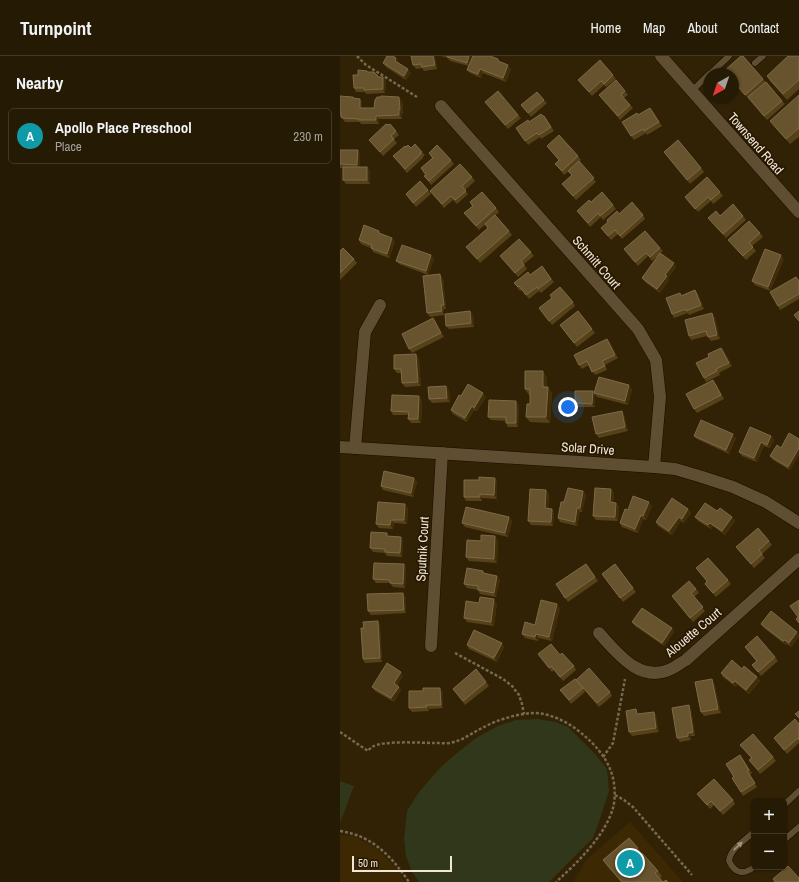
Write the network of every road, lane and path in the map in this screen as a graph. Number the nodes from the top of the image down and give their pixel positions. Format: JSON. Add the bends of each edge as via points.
{"nodes":[{"id":1,"x":358,"y":56,"type":"edge"},
{"id":2,"x":661,"y":56,"type":"edge"},
{"id":3,"x":729,"y":56,"type":"edge"},
{"id":4,"x":763,"y":56,"type":"edge"},
{"id":5,"x":755,"y":63,"type":"dead end"},
{"id":6,"x":716,"y":68,"type":"edge"},
{"id":7,"x":703,"y":80,"type":"edge"},
{"id":8,"x":692,"y":90,"type":"junction"},
{"id":9,"x":417,"y":97,"type":"dead end"},
{"id":10,"x":441,"y":106,"type":"dead end"},
{"id":11,"x":799,"y":212,"type":"edge"},
{"id":12,"x":380,"y":305,"type":"dead end"},
{"id":13,"x":340,"y":447,"type":"edge"},
{"id":14,"x":355,"y":448,"type":"junction"},
{"id":15,"x":442,"y":453,"type":"junction"},
{"id":16,"x":654,"y":467,"type":"junction"},
{"id":17,"x":799,"y":523,"type":"edge"},
{"id":18,"x":799,"y":559,"type":"edge"},
{"id":19,"x":599,"y":633,"type":"dead end"},
{"id":20,"x":431,"y":646,"type":"dead end"},
{"id":21,"x":455,"y":653,"type":"dead end"},
{"id":22,"x":625,"y":679,"type":"dead end"},
{"id":23,"x":524,"y":714,"type":"junction"},
{"id":24,"x":340,"y":732,"type":"edge"},
{"id":25,"x":603,"y":757,"type":"junction"},
{"id":26,"x":799,"y":791,"type":"edge"},
{"id":27,"x":615,"y":795,"type":"junction"},
{"id":28,"x":787,"y":802,"type":"edge"},
{"id":29,"x":799,"y":827,"type":"edge"},
{"id":30,"x":340,"y":831,"type":"edge"},
{"id":31,"x":751,"y":835,"type":"edge"},
{"id":32,"x":787,"y":837,"type":"edge"},
{"id":33,"x":751,"y":869,"type":"edge"},
{"id":34,"x":692,"y":875,"type":"dead end"},
{"id":35,"x":409,"y":882,"type":"edge"},
{"id":36,"x":556,"y":882,"type":"edge"}],
"edges":[{"from":1,"to":9,"type":"path","via":[[366,65]]},
{"from":2,"to":8,"type":"street","name":"Townsend Road"},
{"from":3,"to":6,"type":"lane"},
{"from":4,"to":5,"type":"lane"},
{"from":7,"to":8,"type":"lane"},
{"from":8,"to":11,"type":"street","name":"Townsend Road"},
{"from":10,"to":16,"type":"street","name":"Schmitt Court","via":[[638,329],[656,360],[660,397]]},
{"from":12,"to":14,"type":"street","via":[[365,332]]},
{"from":13,"to":14,"type":"street","name":"Solar Drive"},
{"from":14,"to":15,"type":"street","name":"Solar Drive"},
{"from":15,"to":16,"type":"street","name":"Solar Drive"},
{"from":15,"to":20,"type":"street","name":"Sputnik Court"},
{"from":16,"to":17,"type":"street","name":"Solar Drive","via":[[675,469],[733,487],[766,502]]},
{"from":18,"to":19,"type":"street","name":"Alouette Court","via":[[686,660],[660,673],[636,669]]},
{"from":21,"to":23,"type":"path","via":[[512,686],[519,695]]},
{"from":22,"to":25,"type":"path","via":[[613,743]]},
{"from":23,"to":24,"type":"path","via":[[486,726],[454,742],[388,743],[377,745],[368,751]]},
{"from":23,"to":25,"type":"path","via":[[535,713],[563,721],[590,741]]},
{"from":25,"to":27,"type":"path","via":[[610,770]]},
{"from":26,"to":28,"type":"lane"},
{"from":27,"to":34,"type":"path","via":[[633,807]]},
{"from":27,"to":36,"type":"path","via":[[606,825],[583,855]]},
{"from":29,"to":32,"type":"lane"},
{"from":30,"to":35,"type":"path","via":[[360,836],[375,844],[388,855]]},
{"from":33,"to":31,"type":"lane","one_way":true,"via":[[739,872],[732,868],[729,861],[731,853]]}]}
